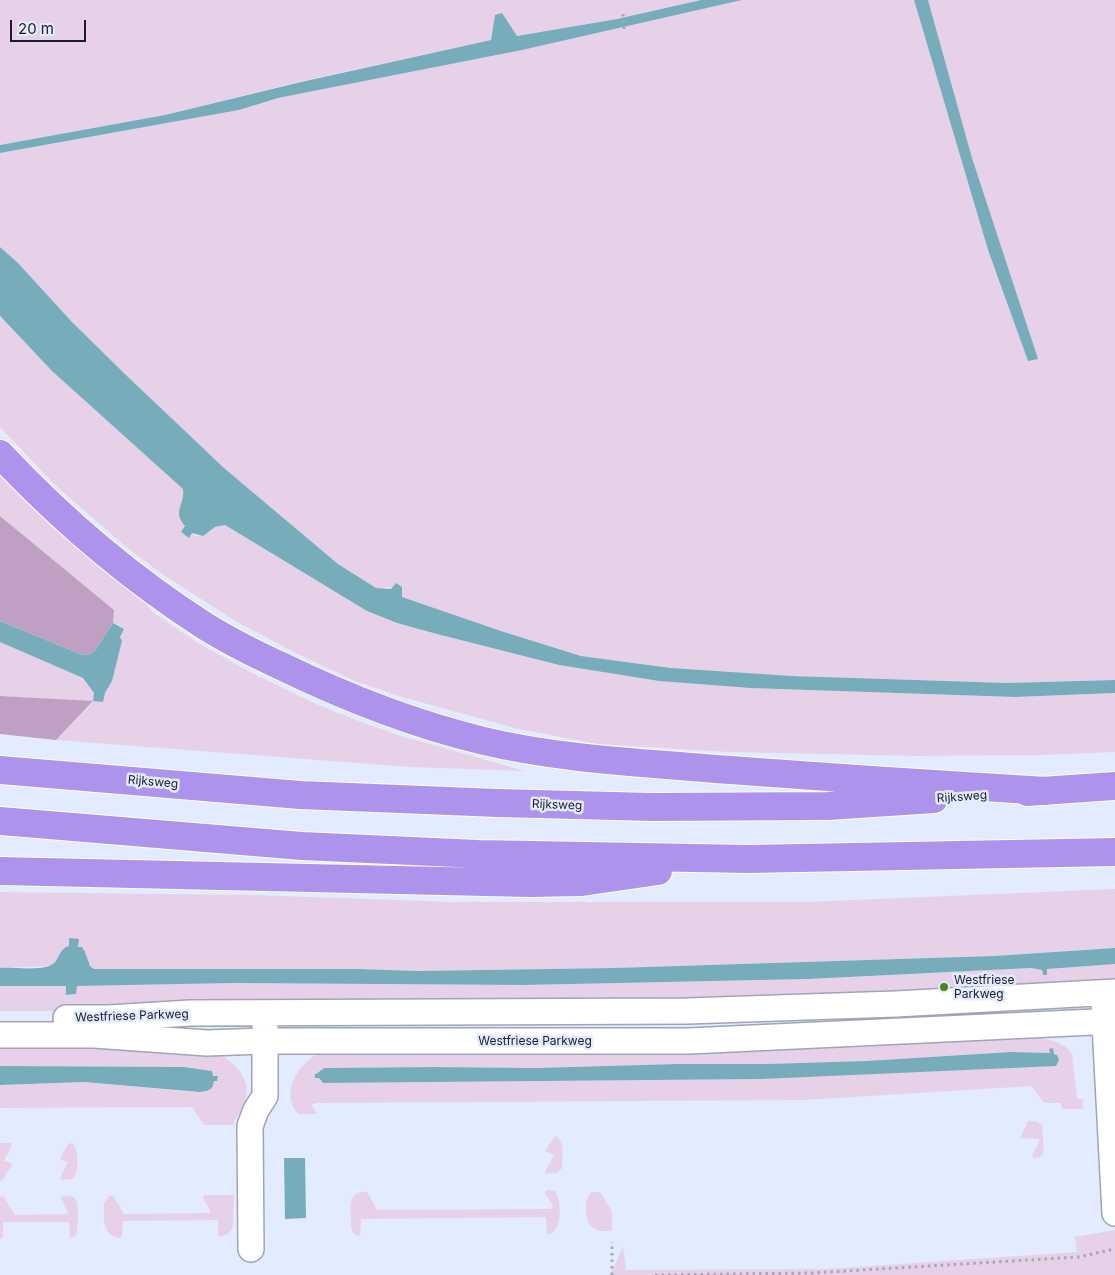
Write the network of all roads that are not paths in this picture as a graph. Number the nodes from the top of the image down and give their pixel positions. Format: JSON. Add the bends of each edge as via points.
{"nodes":[{"id":1,"x":0,"y":454,"type":"edge"},
{"id":2,"x":0,"y":770,"type":"edge"},
{"id":3,"x":1115,"y":786,"type":"edge"},
{"id":4,"x":1046,"y":791,"type":"junction"},
{"id":5,"x":0,"y":821,"type":"edge"},
{"id":6,"x":1115,"y":852,"type":"edge"},
{"id":7,"x":748,"y":859,"type":"junction"},
{"id":8,"x":0,"y":871,"type":"edge"},
{"id":9,"x":1109,"y":992,"type":"edge"},
{"id":10,"x":265,"y":1013,"type":"junction"},
{"id":11,"x":0,"y":1019,"type":"edge"},
{"id":12,"x":1110,"y":1021,"type":"edge"},
{"id":13,"x":0,"y":1035,"type":"edge"},
{"id":14,"x":265,"y":1041,"type":"junction"},
{"id":15,"x":1115,"y":1213,"type":"edge"},
{"id":16,"x":251,"y":1249,"type":"dead end"}],
"edges":[{"from":1,"to":4,"type":"highway","via":[[93,544],[206,627],[338,693],[420,723],[484,741],[625,762]]},
{"from":2,"to":4,"type":"highway","name":"Rijksweg","via":[[300,795],[652,807],[828,806]]},
{"from":3,"to":4,"type":"highway","name":"Rijksweg"},
{"from":5,"to":7,"type":"highway","via":[[302,846],[478,854]]},
{"from":6,"to":7,"type":"highway"},
{"from":7,"to":8,"type":"highway","via":[[582,882],[530,883]]},
{"from":9,"to":10,"type":"street","name":"Westfriese Parkweg","via":[[687,1011]]},
{"from":9,"to":12,"type":"street","name":"Westfriese Parkweg"},
{"from":10,"to":11,"type":"street","name":"Westfriese Parkweg"},
{"from":10,"to":14,"type":"street"},
{"from":12,"to":14,"type":"street","name":"Westfriese Parkweg","via":[[689,1041]]},
{"from":12,"to":15,"type":"street"},
{"from":13,"to":14,"type":"street","name":"Westfriese Parkweg","via":[[94,1035],[207,1043]]},
{"from":14,"to":16,"type":"street","via":[[265,1096],[250,1126]]}]}
